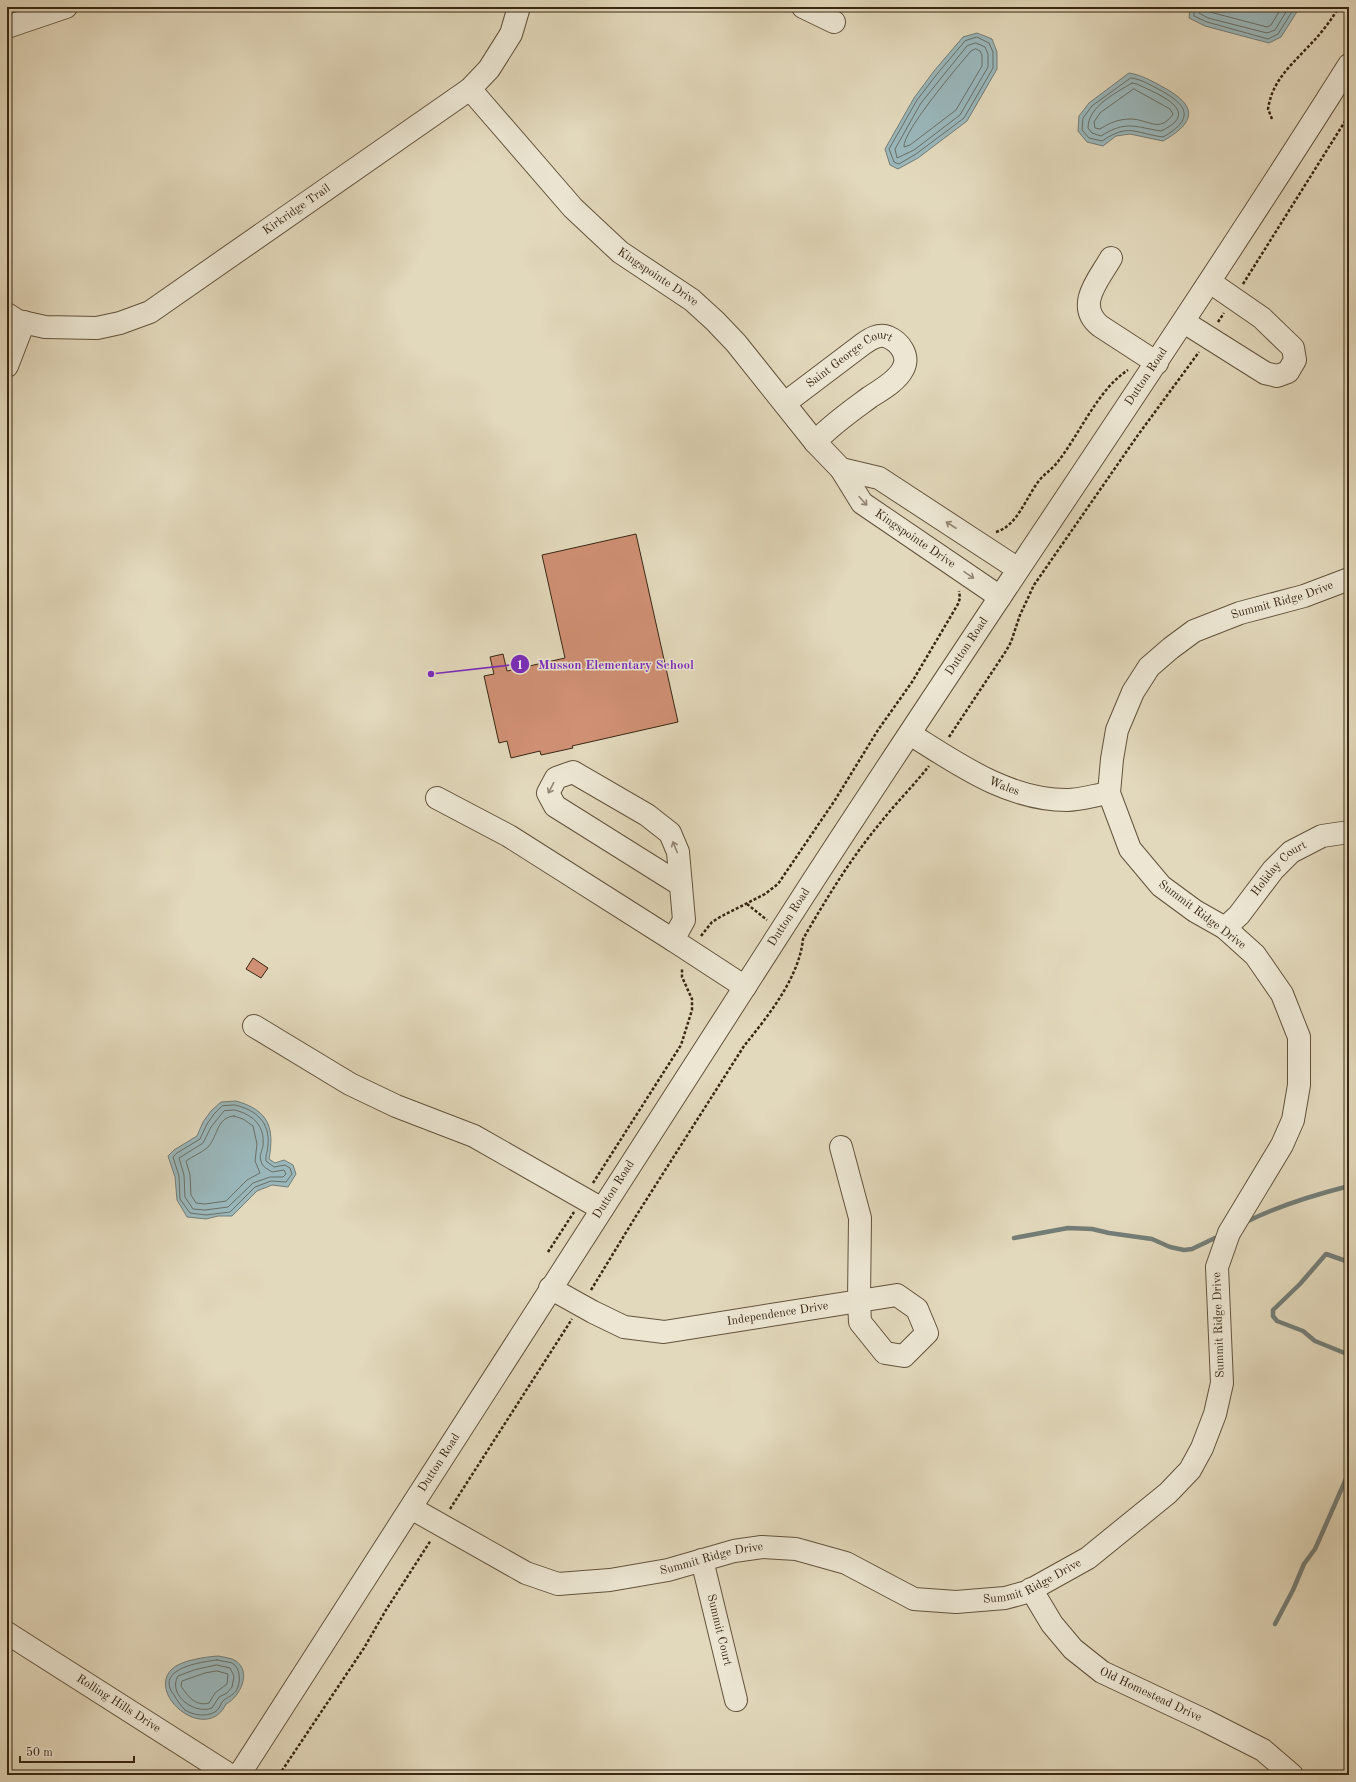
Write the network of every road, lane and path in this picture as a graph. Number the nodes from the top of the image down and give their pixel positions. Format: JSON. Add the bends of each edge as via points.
{"nodes":[{"id":1,"x":66,"y":7,"type":"edge"},
{"id":2,"x":519,"y":7,"type":"edge"},
{"id":3,"x":803,"y":7,"type":"edge"},
{"id":4,"x":1339,"y":7,"type":"edge"},
{"id":5,"x":834,"y":22,"type":"dead end"},
{"id":6,"x":7,"y":26,"type":"edge"},
{"id":7,"x":1349,"y":65,"type":"edge"},
{"id":8,"x":470,"y":89,"type":"junction"},
{"id":9,"x":1349,"y":115,"type":"edge"},
{"id":10,"x":1272,"y":119,"type":"dead end"},
{"id":11,"x":1111,"y":258,"type":"dead end"},
{"id":12,"x":1210,"y":282,"type":"junction"},
{"id":13,"x":1234,"y":298,"type":"junction"},
{"id":14,"x":15,"y":318,"type":"edge"},
{"id":15,"x":1184,"y":322,"type":"junction"},
{"id":16,"x":1209,"y":337,"type":"junction"},
{"id":17,"x":1153,"y":360,"type":"junction"},
{"id":18,"x":7,"y":366,"type":"edge"},
{"id":19,"x":785,"y":403,"type":"junction"},
{"id":20,"x":815,"y":442,"type":"junction"},
{"id":21,"x":841,"y":469,"type":"junction"},
{"id":22,"x":982,"y":545,"type":"junction"},
{"id":23,"x":1018,"y":569,"type":"junction"},
{"id":24,"x":964,"y":572,"type":"junction"},
{"id":25,"x":1349,"y":579,"type":"edge"},
{"id":26,"x":1000,"y":596,"type":"junction"},
{"id":27,"x":910,"y":734,"type":"junction"},
{"id":28,"x":939,"y":752,"type":"junction"},
{"id":29,"x":1109,"y":793,"type":"junction"},
{"id":30,"x":437,"y":798,"type":"dead end"},
{"id":31,"x":1349,"y":832,"type":"edge"},
{"id":32,"x":681,"y":885,"type":"junction"},
{"id":33,"x":747,"y":904,"type":"junction"},
{"id":34,"x":765,"y":918,"type":"dead end"},
{"id":35,"x":1225,"y":928,"type":"junction"},
{"id":36,"x":673,"y":940,"type":"junction"},
{"id":37,"x":691,"y":952,"type":"junction"},
{"id":38,"x":744,"y":987,"type":"junction"},
{"id":39,"x":254,"y":1026,"type":"dead end"},
{"id":40,"x":841,"y":1147,"type":"dead end"},
{"id":41,"x":583,"y":1198,"type":"junction"},
{"id":42,"x":602,"y":1208,"type":"junction"},
{"id":43,"x":548,"y":1252,"type":"dead end"},
{"id":44,"x":550,"y":1288,"type":"junction"},
{"id":45,"x":581,"y":1306,"type":"junction"},
{"id":46,"x":411,"y":1508,"type":"junction"},
{"id":47,"x":440,"y":1525,"type":"junction"},
{"id":48,"x":702,"y":1560,"type":"junction"},
{"id":49,"x":1031,"y":1589,"type":"junction"},
{"id":50,"x":7,"y":1633,"type":"edge"},
{"id":51,"x":736,"y":1700,"type":"dead end"},
{"id":52,"x":230,"y":1775,"type":"edge"},
{"id":53,"x":239,"y":1775,"type":"edge"},
{"id":54,"x":279,"y":1775,"type":"edge"},
{"id":55,"x":1292,"y":1775,"type":"edge"}],
"edges":[{"from":1,"to":6,"type":"street"},
{"from":2,"to":8,"type":"street","name":"Kirkridge Trail","via":[[511,34],[489,69]]},
{"from":3,"to":5,"type":"street"},
{"from":4,"to":10,"type":"path","via":[[1319,36],[1285,70],[1276,84],[1268,109]]},
{"from":7,"to":12,"type":"street","name":"Dutton Road"},
{"from":8,"to":14,"type":"street","name":"Kirkridge Trail","via":[[150,312],[97,328],[45,327]]},
{"from":8,"to":19,"type":"street","name":"Kingspointe Drive","via":[[573,208],[620,252],[692,300],[714,320]]},
{"from":9,"to":13,"type":"path"},
{"from":11,"to":17,"type":"street","via":[[1092,288],[1088,299],[1090,312],[1100,326]]},
{"from":12,"to":13,"type":"street"},
{"from":12,"to":15,"type":"street","name":"Dutton Road"},
{"from":13,"to":16,"type":"path"},
{"from":13,"to":16,"type":"street","via":[[1262,318],[1293,348],[1295,360],[1288,372],[1277,376],[1265,373]]},
{"from":14,"to":18,"type":"street"},
{"from":15,"to":16,"type":"street"},
{"from":15,"to":17,"type":"street","name":"Dutton Road"},
{"from":16,"to":28,"type":"path","via":[[1034,585],[1006,651]]},
{"from":17,"to":22,"type":"path","via":[[1116,379],[1056,464],[1038,482],[1013,520],[1006,527],[989,535]]},
{"from":17,"to":23,"type":"street","name":"Dutton Road"},
{"from":19,"to":20,"type":"street","name":"Kingspointe Drive"},
{"from":19,"to":20,"type":"street","name":"Saint George Court","via":[[875,337],[884,336],[894,340],[902,348],[905,360],[903,370],[829,427]]},
{"from":20,"to":21,"type":"street","name":"Kingspointe Drive"},
{"from":22,"to":21,"type":"street","one_way":true,"via":[[879,478]]},
{"from":21,"to":24,"type":"street","name":"Kingspointe Drive","one_way":true,"via":[[862,503]]},
{"from":22,"to":23,"type":"street"},
{"from":23,"to":26,"type":"street","name":"Dutton Road"},
{"from":24,"to":26,"type":"street","name":"Kingspointe Drive","one_way":true},
{"from":24,"to":33,"type":"path","via":[[958,583],[960,598],[954,611],[912,682],[878,730],[813,834],[778,884]]},
{"from":25,"to":29,"type":"street","name":"Summit Ridge Drive","via":[[1304,596],[1240,613],[1194,631],[1149,667],[1132,692],[1117,730]]},
{"from":26,"to":27,"type":"street","name":"Dutton Road"},
{"from":27,"to":28,"type":"street","name":"Wales"},
{"from":27,"to":38,"type":"street","name":"Dutton Road"},
{"from":28,"to":29,"type":"street","name":"Wales","via":[[991,782],[1028,796],[1067,800]]},
{"from":28,"to":45,"type":"path","via":[[911,789],[881,821],[848,866],[803,939],[802,952],[790,979],[733,1063]]},
{"from":29,"to":35,"type":"street","name":"Summit Ridge Drive","via":[[1130,849],[1161,886],[1195,911]]},
{"from":30,"to":36,"type":"street","via":[[509,836]]},
{"from":31,"to":35,"type":"street","name":"Holiday Court","via":[[1322,836],[1291,852]]},
{"from":32,"to":32,"type":"street","one_way":true,"via":[[678,852],[670,833],[647,815],[573,772],[556,778],[548,793],[555,806]]},
{"from":32,"to":36,"type":"street","via":[[684,920]]},
{"from":33,"to":34,"type":"path"},
{"from":33,"to":37,"type":"path","via":[[712,922]]},
{"from":35,"to":49,"type":"street","name":"Summit Ridge Drive","via":[[1255,954],[1282,994],[1299,1037],[1299,1085],[1293,1120],[1282,1145],[1229,1233],[1217,1267],[1222,1383],[1215,1414],[1190,1470],[1168,1493],[1088,1558]]},
{"from":36,"to":37,"type":"street"},
{"from":37,"to":38,"type":"street"},
{"from":37,"to":41,"type":"path","via":[[682,967],[682,977],[692,999],[692,1010],[680,1045]]},
{"from":38,"to":42,"type":"street","name":"Dutton Road"},
{"from":39,"to":41,"type":"street","via":[[350,1084],[396,1106],[474,1136]]},
{"from":40,"to":45,"type":"street","name":"Independence Drive","via":[[860,1218],[859,1301],[664,1332],[624,1327]]},
{"from":41,"to":42,"type":"street"},
{"from":41,"to":43,"type":"path"},
{"from":42,"to":44,"type":"street","name":"Dutton Road"},
{"from":44,"to":45,"type":"street","name":"Independence Drive"},
{"from":44,"to":46,"type":"street","name":"Dutton Road"},
{"from":45,"to":47,"type":"path"},
{"from":46,"to":47,"type":"street","name":"Summit Ridge Drive"},
{"from":46,"to":53,"type":"street","name":"Dutton Road"},
{"from":47,"to":48,"type":"street","name":"Summit Ridge Drive","via":[[526,1573],[558,1584],[610,1580],[668,1570]]},
{"from":47,"to":54,"type":"path","via":[[364,1648]]},
{"from":48,"to":49,"type":"street","name":"Summit Ridge Drive","via":[[734,1551],[762,1547],[796,1549],[846,1563],[914,1598],[937,1601],[1005,1598]]},
{"from":48,"to":51,"type":"street","name":"Summit Court"},
{"from":49,"to":55,"type":"street","name":"Old Homestead Drive","via":[[1052,1624],[1073,1649],[1102,1672],[1263,1750]]},
{"from":50,"to":52,"type":"street","name":"Rolling Hills Drive"}]}
